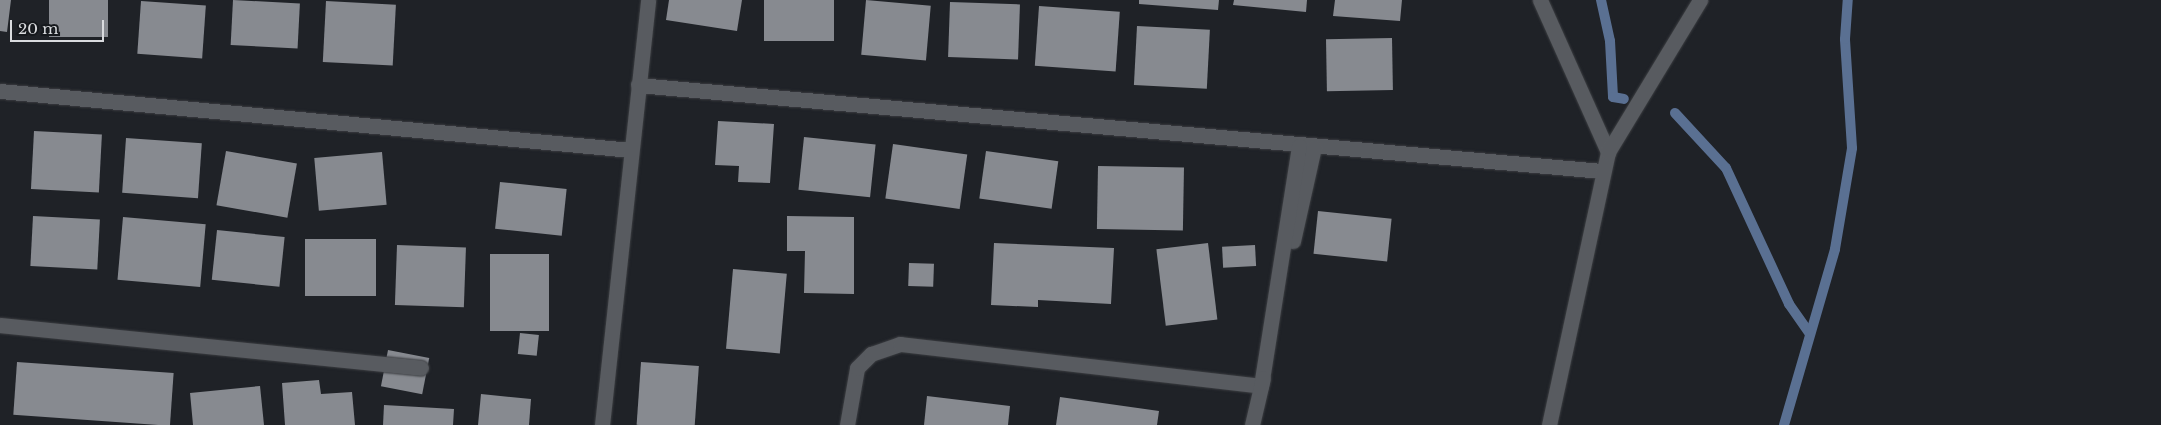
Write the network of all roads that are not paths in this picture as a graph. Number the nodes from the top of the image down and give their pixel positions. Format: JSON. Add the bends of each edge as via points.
{"nodes":[{"id":1,"x":648,"y":0,"type":"edge"},
{"id":2,"x":1540,"y":0,"type":"edge"},
{"id":3,"x":1700,"y":0,"type":"edge"},
{"id":4,"x":638,"y":85,"type":"junction"},
{"id":5,"x":0,"y":91,"type":"edge"},
{"id":6,"x":1299,"y":146,"type":"junction"},
{"id":7,"x":1314,"y":147,"type":"junction"},
{"id":8,"x":631,"y":150,"type":"junction"},
{"id":9,"x":1608,"y":152,"type":"junction"},
{"id":10,"x":1602,"y":171,"type":"junction"},
{"id":11,"x":0,"y":325,"type":"edge"},
{"id":12,"x":420,"y":368,"type":"dead end"},
{"id":13,"x":1261,"y":386,"type":"junction"},
{"id":14,"x":602,"y":425,"type":"edge"},
{"id":15,"x":847,"y":425,"type":"edge"},
{"id":16,"x":1252,"y":425,"type":"edge"},
{"id":17,"x":1550,"y":425,"type":"edge"}],
"edges":[{"from":1,"to":4,"type":"street"},
{"from":2,"to":9,"type":"street"},
{"from":3,"to":9,"type":"street"},
{"from":4,"to":6,"type":"street"},
{"from":4,"to":8,"type":"street"},
{"from":5,"to":8,"type":"street"},
{"from":6,"to":7,"type":"street"},
{"from":6,"to":13,"type":"street"},
{"from":7,"to":10,"type":"street"},
{"from":7,"to":13,"type":"street"},
{"from":8,"to":14,"type":"street"},
{"from":9,"to":10,"type":"street"},
{"from":10,"to":17,"type":"street"},
{"from":11,"to":12,"type":"street"},
{"from":13,"to":15,"type":"street","via":[[900,344],[871,354],[857,368]]},
{"from":13,"to":16,"type":"street"}]}
